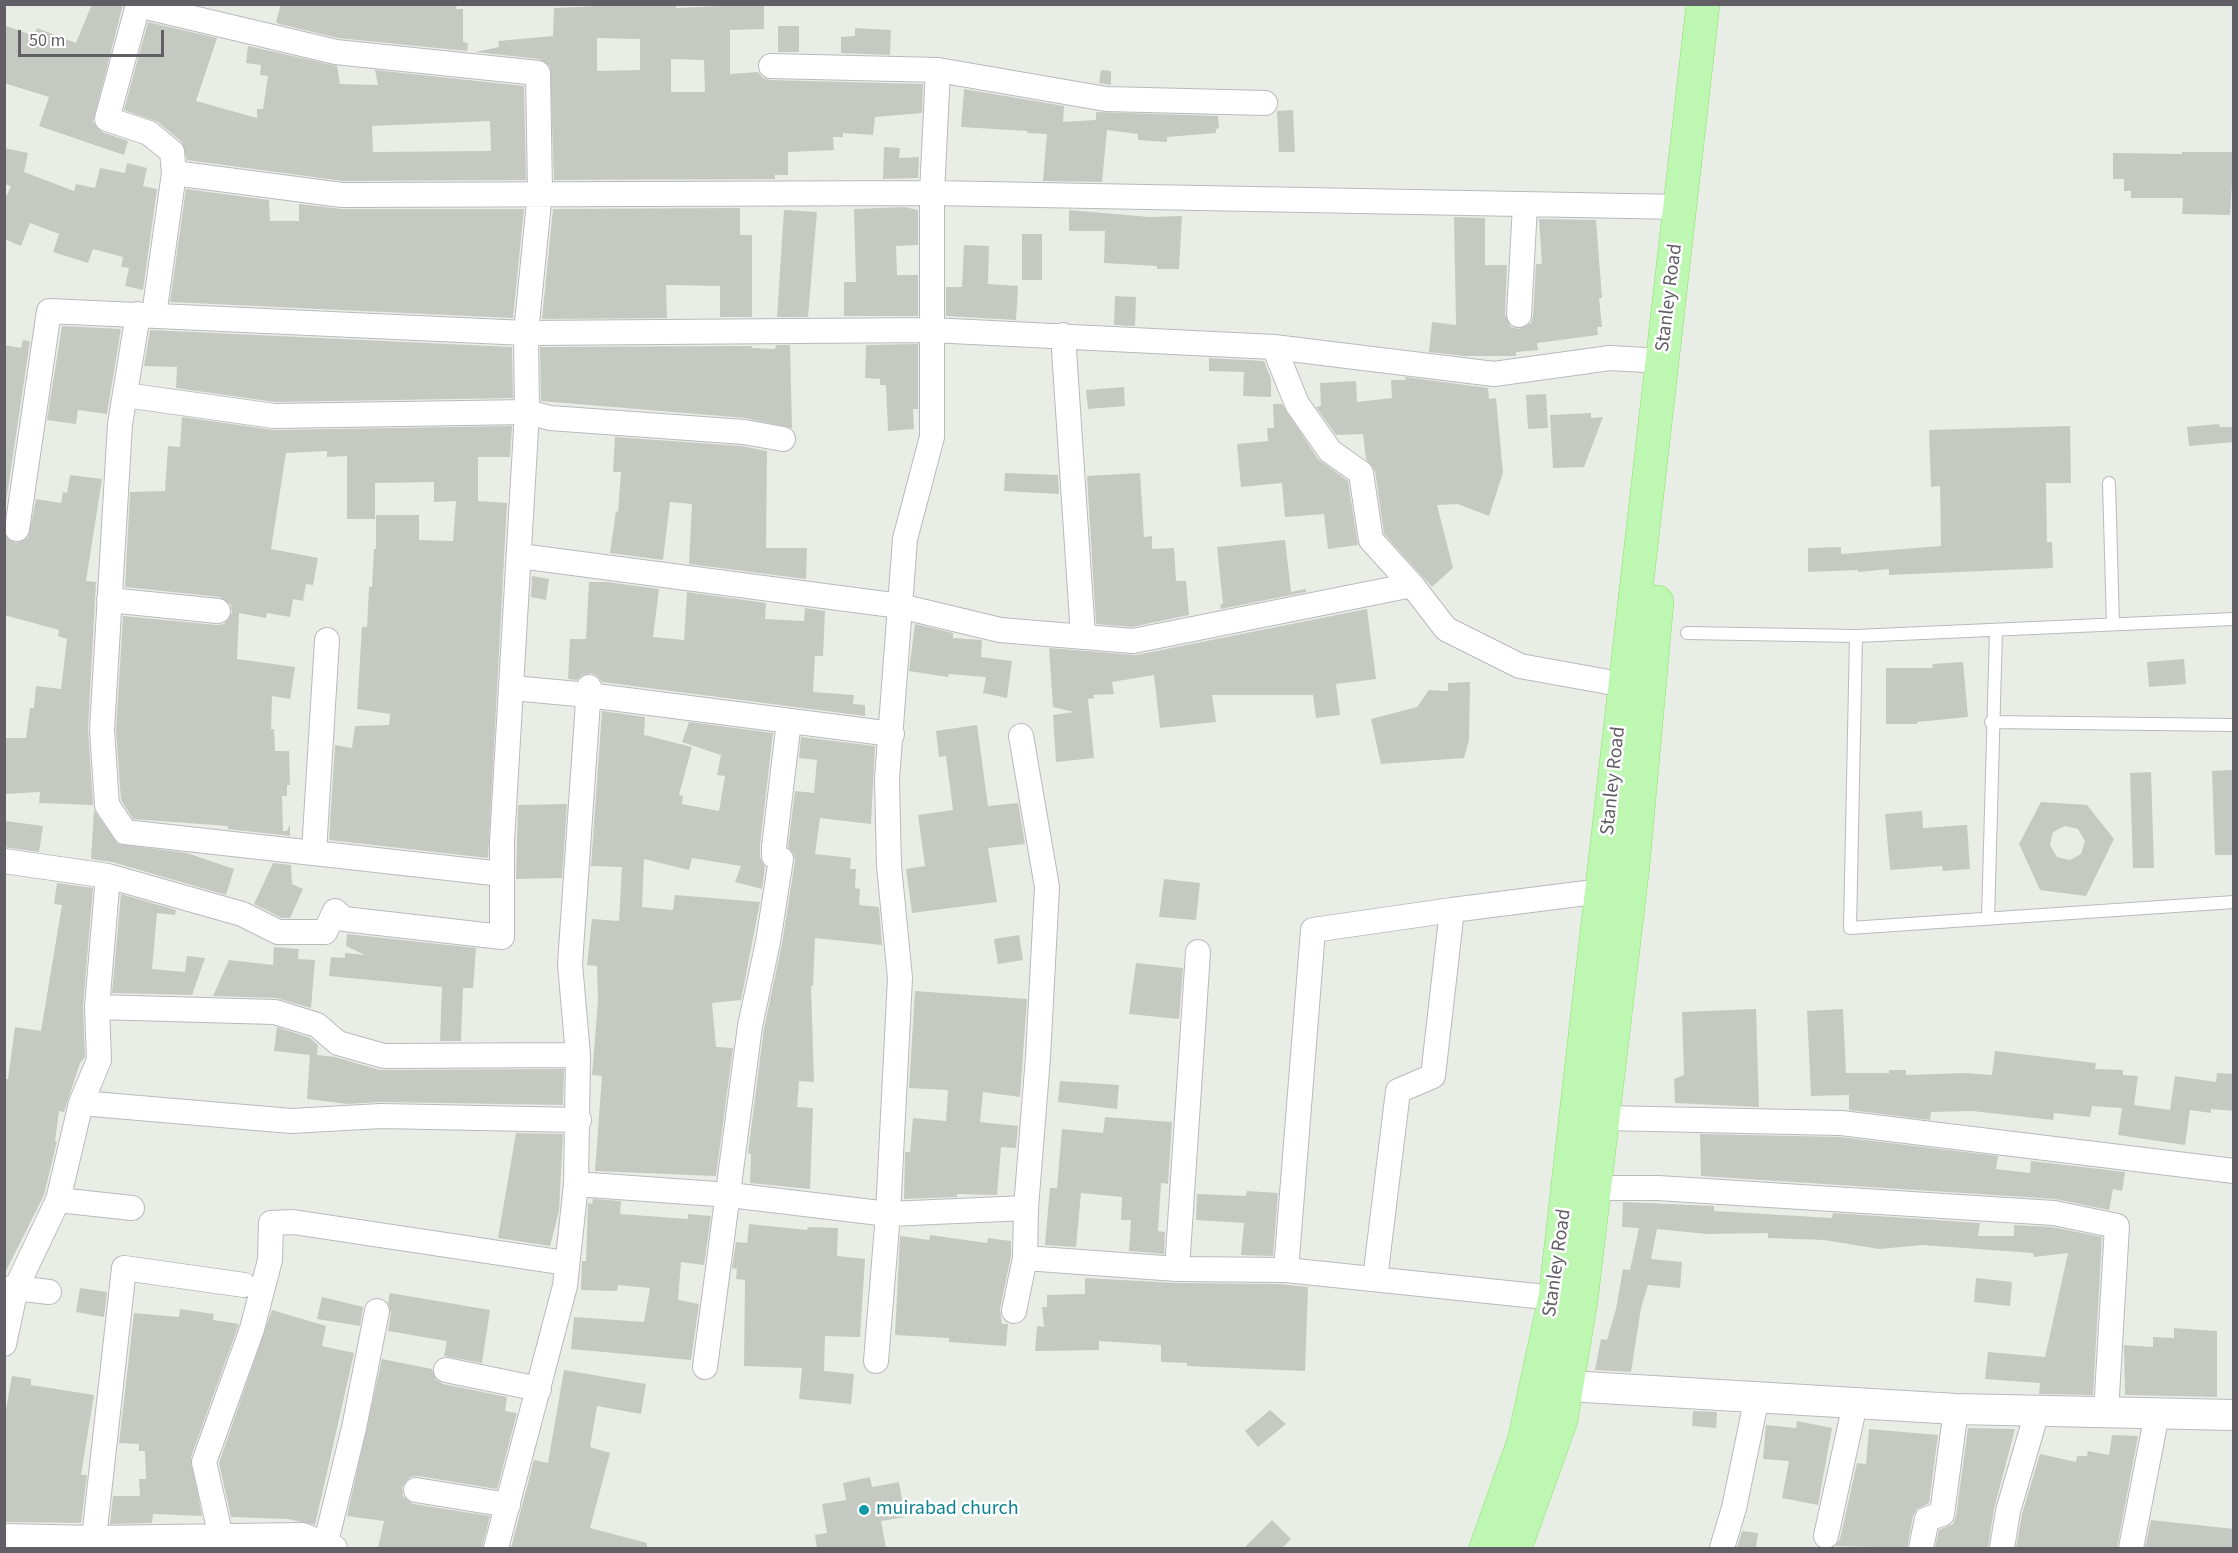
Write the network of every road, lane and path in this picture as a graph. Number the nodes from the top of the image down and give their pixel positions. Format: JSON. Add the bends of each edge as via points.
{"nodes":[{"id":1,"x":1703,"y":4,"type":"edge"},
{"id":2,"x":1726,"y":4,"type":"edge"},
{"id":3,"x":771,"y":66,"type":"dead end"},
{"id":4,"x":938,"y":70,"type":"junction"},
{"id":5,"x":1265,"y":103,"type":"dead end"},
{"id":6,"x":174,"y":173,"type":"junction"},
{"id":7,"x":540,"y":192,"type":"junction"},
{"id":8,"x":932,"y":193,"type":"junction"},
{"id":9,"x":1525,"y":205,"type":"junction"},
{"id":10,"x":1681,"y":207,"type":"junction"},
{"id":11,"x":146,"y":314,"type":"junction"},
{"id":12,"x":1519,"y":315,"type":"dead end"},
{"id":13,"x":931,"y":330,"type":"junction"},
{"id":14,"x":526,"y":333,"type":"junction"},
{"id":15,"x":1063,"y":335,"type":"junction"},
{"id":16,"x":1274,"y":347,"type":"junction"},
{"id":17,"x":1663,"y":361,"type":"junction"},
{"id":18,"x":125,"y":395,"type":"junction"},
{"id":19,"x":527,"y":412,"type":"junction"},
{"id":20,"x":783,"y":439,"type":"dead end"},
{"id":21,"x":2109,"y":483,"type":"dead end"},
{"id":22,"x":17,"y":530,"type":"dead end"},
{"id":23,"x":520,"y":556,"type":"junction"},
{"id":24,"x":1412,"y":585,"type":"junction"},
{"id":25,"x":110,"y":600,"type":"junction"},
{"id":26,"x":900,"y":606,"type":"junction"},
{"id":27,"x":218,"y":611,"type":"dead end"},
{"id":28,"x":2234,"y":619,"type":"edge"},
{"id":29,"x":2113,"y":624,"type":"junction"},
{"id":30,"x":1996,"y":630,"type":"junction"},
{"id":31,"x":1687,"y":633,"type":"dead end"},
{"id":32,"x":1083,"y":636,"type":"junction"},
{"id":33,"x":1856,"y":636,"type":"junction"},
{"id":34,"x":327,"y":640,"type":"dead end"},
{"id":35,"x":1625,"y":685,"type":"junction"},
{"id":36,"x":513,"y":688,"type":"junction"},
{"id":37,"x":588,"y":691,"type":"junction"},
{"id":38,"x":789,"y":721,"type":"junction"},
{"id":39,"x":1991,"y":722,"type":"junction"},
{"id":40,"x":2234,"y":725,"type":"edge"},
{"id":41,"x":892,"y":734,"type":"junction"},
{"id":42,"x":1021,"y":736,"type":"dead end"},
{"id":43,"x":314,"y":852,"type":"junction"},
{"id":44,"x":4,"y":861,"type":"edge"},
{"id":45,"x":502,"y":874,"type":"junction"},
{"id":46,"x":108,"y":876,"type":"junction"},
{"id":47,"x":1602,"y":891,"type":"junction"},
{"id":48,"x":2234,"y":902,"type":"edge"},
{"id":49,"x":1452,"y":910,"type":"junction"},
{"id":50,"x":1988,"y":919,"type":"junction"},
{"id":51,"x":1198,"y":952,"type":"dead end"},
{"id":52,"x":97,"y":1007,"type":"junction"},
{"id":53,"x":578,"y":1055,"type":"junction"},
{"id":54,"x":81,"y":1103,"type":"junction"},
{"id":55,"x":1604,"y":1118,"type":"junction"},
{"id":56,"x":579,"y":1120,"type":"junction"},
{"id":57,"x":2234,"y":1171,"type":"edge"},
{"id":58,"x":576,"y":1184,"type":"junction"},
{"id":59,"x":1595,"y":1188,"type":"junction"},
{"id":60,"x":730,"y":1195,"type":"junction"},
{"id":61,"x":58,"y":1200,"type":"junction"},
{"id":62,"x":132,"y":1208,"type":"dead end"},
{"id":63,"x":1026,"y":1208,"type":"junction"},
{"id":64,"x":888,"y":1214,"type":"junction"},
{"id":65,"x":1025,"y":1258,"type":"junction"},
{"id":66,"x":566,"y":1263,"type":"junction"},
{"id":67,"x":1177,"y":1269,"type":"junction"},
{"id":68,"x":1286,"y":1270,"type":"junction"},
{"id":69,"x":1375,"y":1279,"type":"junction"},
{"id":70,"x":244,"y":1285,"type":"dead end"},
{"id":71,"x":10,"y":1288,"type":"edge"},
{"id":72,"x":49,"y":1292,"type":"dead end"},
{"id":73,"x":377,"y":1311,"type":"dead end"},
{"id":74,"x":1014,"y":1311,"type":"dead end"},
{"id":75,"x":1561,"y":1316,"type":"junction"},
{"id":76,"x":4,"y":1344,"type":"edge"},
{"id":77,"x":876,"y":1360,"type":"dead end"},
{"id":78,"x":705,"y":1368,"type":"dead end"},
{"id":79,"x":446,"y":1370,"type":"dead end"},
{"id":80,"x":1568,"y":1386,"type":"junction"},
{"id":81,"x":539,"y":1389,"type":"junction"},
{"id":82,"x":1757,"y":1397,"type":"junction"},
{"id":83,"x":1855,"y":1404,"type":"junction"},
{"id":84,"x":1956,"y":1409,"type":"junction"},
{"id":85,"x":2037,"y":1412,"type":"junction"},
{"id":86,"x":2106,"y":1412,"type":"junction"},
{"id":87,"x":2157,"y":1414,"type":"junction"},
{"id":88,"x":2234,"y":1416,"type":"edge"},
{"id":89,"x":416,"y":1490,"type":"dead end"},
{"id":90,"x":508,"y":1505,"type":"junction"},
{"id":91,"x":4,"y":1536,"type":"edge"},
{"id":92,"x":1826,"y":1536,"type":"dead end"},
{"id":93,"x":221,"y":1537,"type":"junction"},
{"id":94,"x":94,"y":1538,"type":"junction"},
{"id":95,"x":330,"y":1547,"type":"edge"},
{"id":96,"x":496,"y":1548,"type":"edge"},
{"id":97,"x":1486,"y":1548,"type":"edge"},
{"id":98,"x":1515,"y":1548,"type":"edge"},
{"id":99,"x":1722,"y":1548,"type":"edge"},
{"id":100,"x":1921,"y":1548,"type":"edge"},
{"id":101,"x":2002,"y":1548,"type":"edge"},
{"id":102,"x":2131,"y":1548,"type":"edge"}],
"edges":[{"from":1,"to":10,"type":"main road","name":"Stanley Road"},
{"from":2,"to":55,"type":"main road","name":"Stanley Road","via":[[1655,624]]},
{"from":3,"to":4,"type":"street"},
{"from":4,"to":5,"type":"street","via":[[1106,99]]},
{"from":4,"to":8,"type":"street"},
{"from":6,"to":7,"type":"street","via":[[342,195]]},
{"from":6,"to":7,"type":"street","via":[[172,152],[149,134],[106,119],[138,5],[336,52],[538,73]]},
{"from":6,"to":11,"type":"street"},
{"from":7,"to":8,"type":"street"},
{"from":7,"to":14,"type":"street"},
{"from":8,"to":9,"type":"street"},
{"from":8,"to":13,"type":"street"},
{"from":9,"to":10,"type":"street"},
{"from":9,"to":12,"type":"street"},
{"from":10,"to":17,"type":"main road","name":"Stanley Road"},
{"from":11,"to":14,"type":"street"},
{"from":11,"to":18,"type":"street"},
{"from":11,"to":22,"type":"street","via":[[49,311]]},
{"from":13,"to":14,"type":"street"},
{"from":13,"to":15,"type":"street"},
{"from":13,"to":26,"type":"street","via":[[932,437],[905,539]]},
{"from":14,"to":19,"type":"street"},
{"from":15,"to":16,"type":"street"},
{"from":15,"to":32,"type":"street"},
{"from":16,"to":17,"type":"street","via":[[1494,374],[1610,358]]},
{"from":16,"to":24,"type":"street","via":[[1297,404],[1330,451],[1361,473],[1371,540]]},
{"from":17,"to":35,"type":"main road","name":"Stanley Road"},
{"from":18,"to":19,"type":"street","via":[[274,416]]},
{"from":18,"to":25,"type":"street"},
{"from":19,"to":20,"type":"street","via":[[550,418],[744,432]]},
{"from":19,"to":23,"type":"street"},
{"from":21,"to":29,"type":"lane"},
{"from":23,"to":26,"type":"street"},
{"from":23,"to":36,"type":"street"},
{"from":24,"to":32,"type":"street","via":[[1132,641]]},
{"from":24,"to":35,"type":"street","via":[[1446,630],[1521,666]]},
{"from":25,"to":27,"type":"street"},
{"from":25,"to":43,"type":"street","via":[[102,730],[106,806],[125,832]]},
{"from":26,"to":32,"type":"street","via":[[1000,630]]},
{"from":26,"to":41,"type":"street"},
{"from":28,"to":29,"type":"lane"},
{"from":29,"to":30,"type":"lane"},
{"from":30,"to":33,"type":"lane"},
{"from":30,"to":39,"type":"lane"},
{"from":31,"to":33,"type":"lane"},
{"from":33,"to":50,"type":"lane","via":[[1850,928]]},
{"from":34,"to":43,"type":"street"},
{"from":35,"to":47,"type":"main road","name":"Stanley Road"},
{"from":36,"to":37,"type":"street"},
{"from":36,"to":45,"type":"street"},
{"from":37,"to":38,"type":"street"},
{"from":37,"to":53,"type":"street","via":[[570,964]]},
{"from":38,"to":41,"type":"street"},
{"from":38,"to":60,"type":"street","via":[[774,847],[774,856],[781,859],[750,1026]]},
{"from":39,"to":40,"type":"lane"},
{"from":39,"to":50,"type":"lane"},
{"from":41,"to":64,"type":"street","via":[[887,779],[889,866],[900,978]]},
{"from":42,"to":63,"type":"street","via":[[1047,887]]},
{"from":43,"to":45,"type":"street"},
{"from":44,"to":46,"type":"street"},
{"from":45,"to":46,"type":"street","via":[[502,937],[344,919],[335,911],[325,932],[278,933],[242,914]]},
{"from":46,"to":52,"type":"street"},
{"from":47,"to":49,"type":"street"},
{"from":47,"to":75,"type":"main road","name":"Stanley Road"},
{"from":48,"to":50,"type":"lane"},
{"from":49,"to":68,"type":"street","via":[[1313,930]]},
{"from":49,"to":69,"type":"street","via":[[1432,1076],[1398,1091]]},
{"from":51,"to":67,"type":"street"},
{"from":52,"to":53,"type":"street","via":[[275,1012],[317,1025],[338,1043],[384,1056]]},
{"from":52,"to":54,"type":"street","via":[[99,1060]]},
{"from":53,"to":56,"type":"street"},
{"from":54,"to":56,"type":"street","via":[[291,1121],[381,1116]]},
{"from":54,"to":61,"type":"street"},
{"from":55,"to":57,"type":"street","via":[[1840,1123]]},
{"from":55,"to":59,"type":"main road","name":"Stanley Road"},
{"from":56,"to":58,"type":"street"},
{"from":58,"to":60,"type":"street"},
{"from":58,"to":66,"type":"street"},
{"from":59,"to":75,"type":"main road","name":"Stanley Road"},
{"from":59,"to":86,"type":"street","via":[[1658,1188],[2054,1213],[2117,1226]]},
{"from":60,"to":64,"type":"street"},
{"from":60,"to":78,"type":"street"},
{"from":61,"to":62,"type":"street"},
{"from":61,"to":71,"type":"street"},
{"from":63,"to":64,"type":"street"},
{"from":63,"to":65,"type":"street"},
{"from":64,"to":77,"type":"street"},
{"from":65,"to":67,"type":"street"},
{"from":65,"to":74,"type":"street"},
{"from":66,"to":81,"type":"street","via":[[565,1286]]},
{"from":66,"to":93,"type":"street","via":[[293,1222],[270,1223],[270,1260],[252,1329],[204,1462]]},
{"from":67,"to":68,"type":"street"},
{"from":68,"to":69,"type":"street"},
{"from":69,"to":75,"type":"street"},
{"from":70,"to":94,"type":"street","via":[[124,1268]]},
{"from":71,"to":72,"type":"street"},
{"from":71,"to":76,"type":"street"},
{"from":73,"to":95,"type":"street"},
{"from":75,"to":80,"type":"main road","name":"Stanley Road"},
{"from":75,"to":97,"type":"main road","name":"Stanley Road","via":[[1524,1441]]},
{"from":79,"to":81,"type":"street"},
{"from":80,"to":82,"type":"street"},
{"from":80,"to":98,"type":"main road","name":"Stanley Road","via":[[1561,1420]]},
{"from":81,"to":90,"type":"street"},
{"from":82,"to":83,"type":"street"},
{"from":82,"to":99,"type":"street"},
{"from":83,"to":84,"type":"street"},
{"from":83,"to":92,"type":"street"},
{"from":84,"to":85,"type":"street"},
{"from":84,"to":100,"type":"street","via":[[1942,1514],[1927,1519]]},
{"from":85,"to":86,"type":"street"},
{"from":85,"to":101,"type":"street","via":[[2008,1511]]},
{"from":86,"to":87,"type":"street"},
{"from":87,"to":88,"type":"street"},
{"from":87,"to":102,"type":"street"},
{"from":89,"to":90,"type":"street"},
{"from":90,"to":96,"type":"street"},
{"from":91,"to":94,"type":"street"},
{"from":93,"to":94,"type":"street"},
{"from":93,"to":95,"type":"street","via":[[302,1535]]}]}
